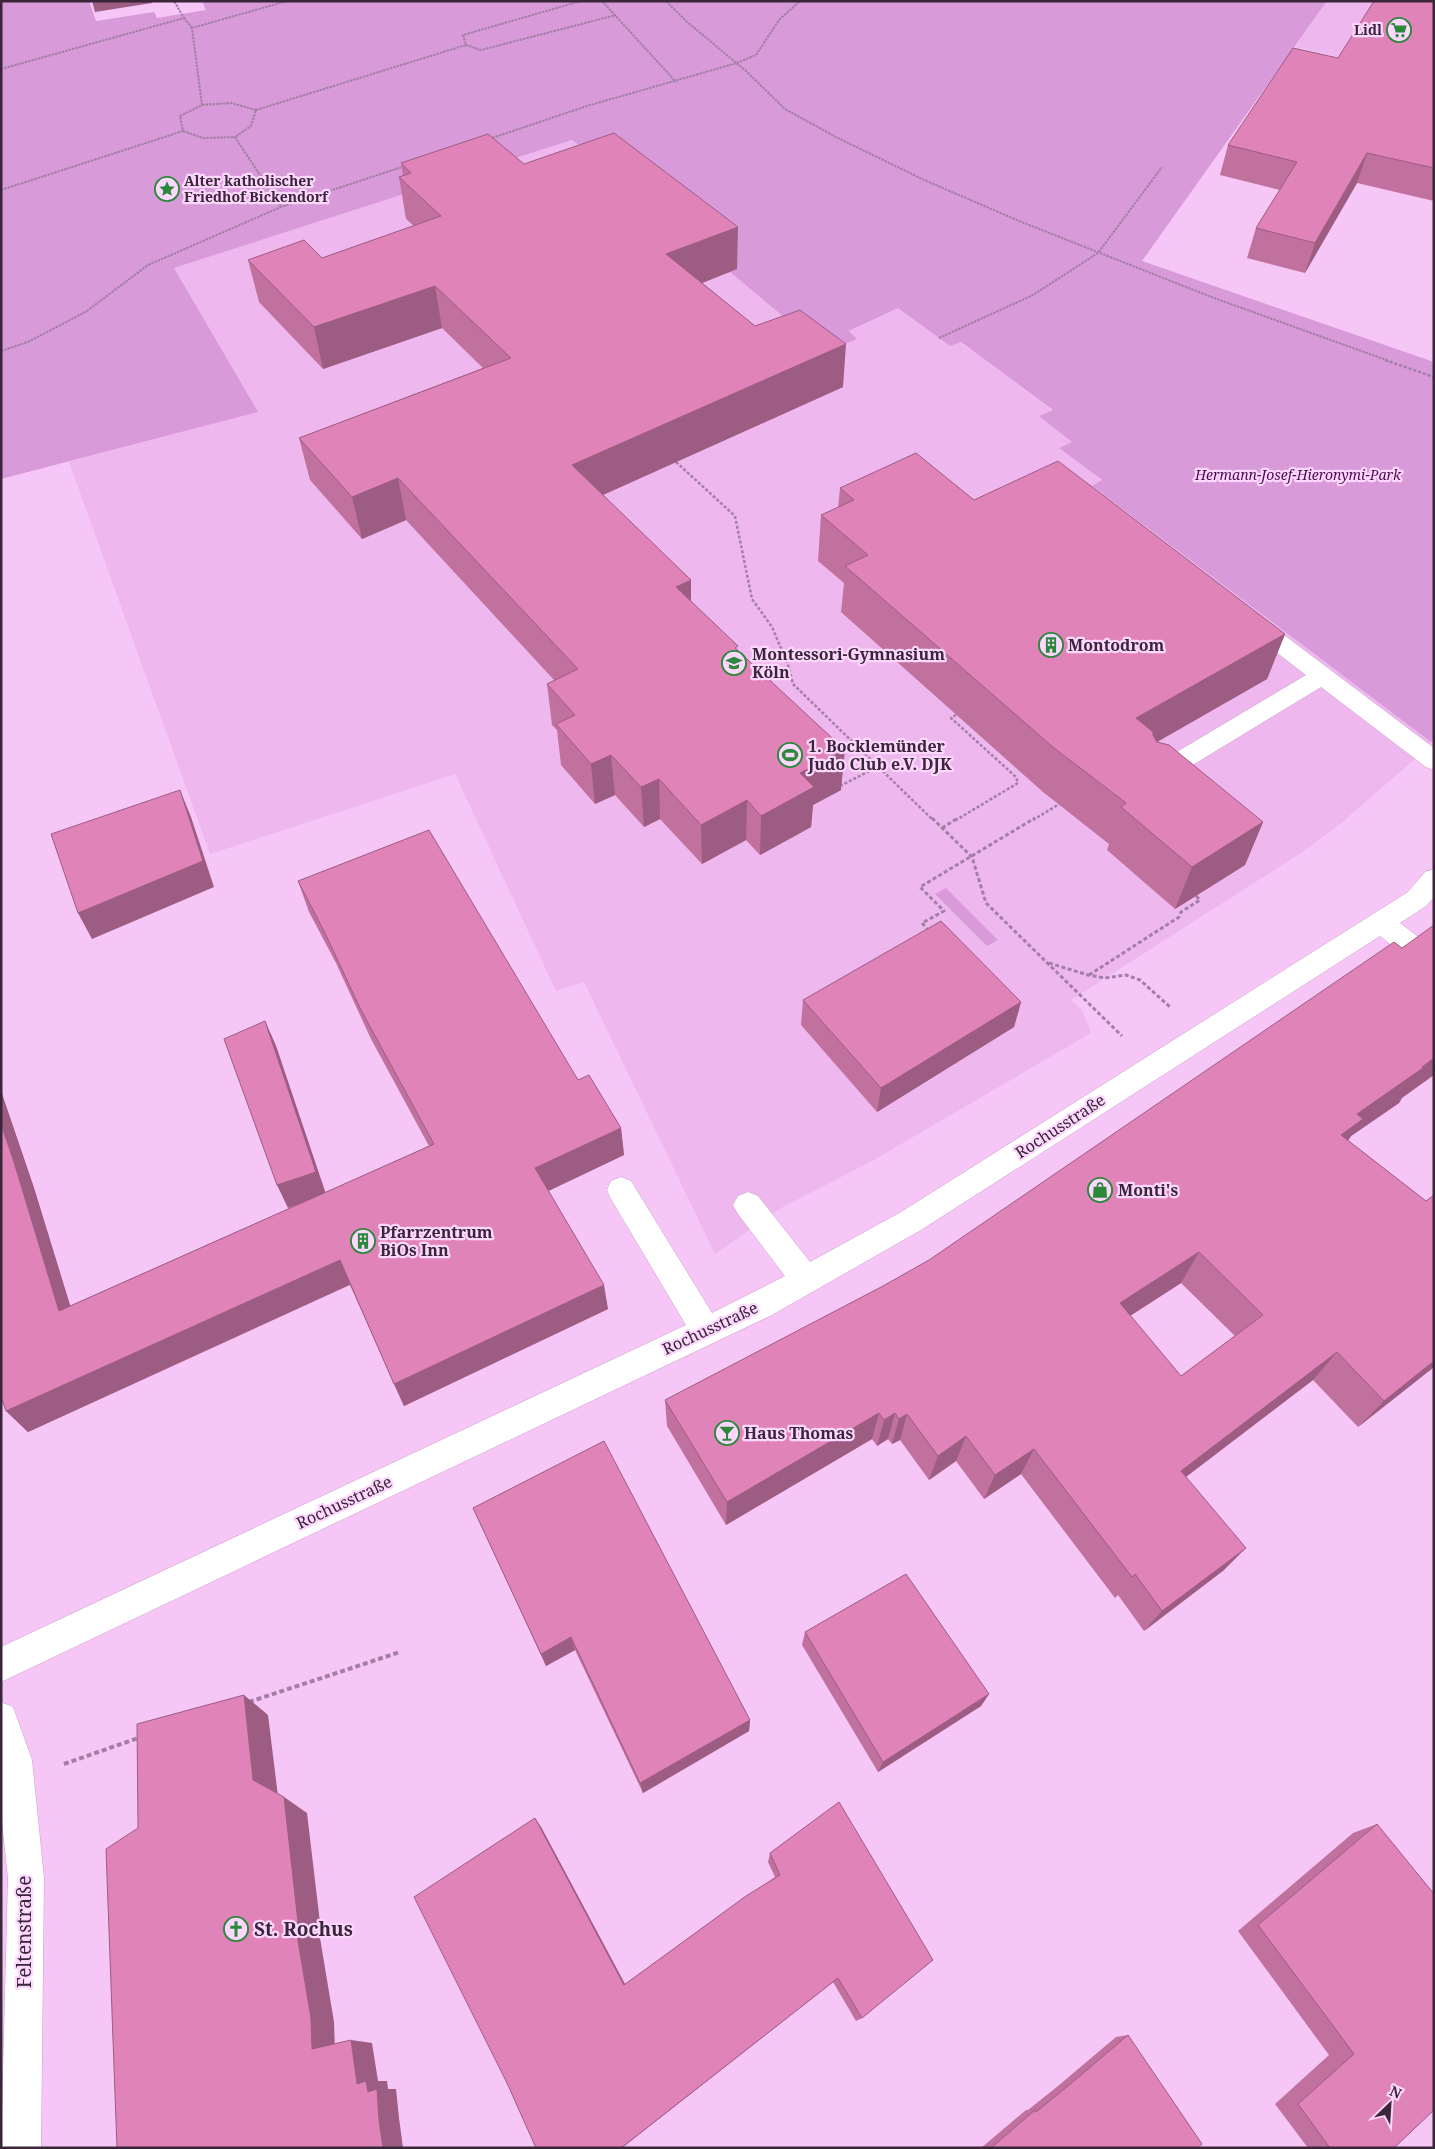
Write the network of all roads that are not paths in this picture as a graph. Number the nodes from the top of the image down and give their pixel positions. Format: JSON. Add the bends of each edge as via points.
{"nodes":[{"id":1,"x":1236,"y":610,"type":"edge"},
{"id":2,"x":1322,"y":676,"type":"junction"},
{"id":3,"x":1434,"y":761,"type":"edge"},
{"id":4,"x":1152,"y":778,"type":"edge"},
{"id":5,"x":1434,"y":879,"type":"edge"},
{"id":6,"x":1381,"y":922,"type":"junction"},
{"id":7,"x":1434,"y":964,"type":"edge"},
{"id":8,"x":622,"y":1190,"type":"dead end"},
{"id":9,"x":748,"y":1205,"type":"dead end"},
{"id":10,"x":806,"y":1279,"type":"junction"},
{"id":11,"x":706,"y":1330,"type":"junction"},
{"id":12,"x":1,"y":1665,"type":"edge"},
{"id":13,"x":1,"y":1719,"type":"edge"},
{"id":14,"x":21,"y":2148,"type":"edge"}],
"edges":[{"from":1,"to":2,"type":"street"},
{"from":2,"to":3,"type":"street"},
{"from":2,"to":4,"type":"street"},
{"from":5,"to":6,"type":"street","name":"Rochusstraße","via":[[1417,898]]},
{"from":6,"to":7,"type":"street"},
{"from":6,"to":10,"type":"street","name":"Rochusstraße","via":[[911,1221]]},
{"from":8,"to":11,"type":"street"},
{"from":9,"to":10,"type":"street"},
{"from":10,"to":11,"type":"street","name":"Rochusstraße"},
{"from":11,"to":12,"type":"street","name":"Rochusstraße"},
{"from":13,"to":14,"type":"street","name":"Feltenstraße","via":[[14,1760],[26,1878]]}]}
